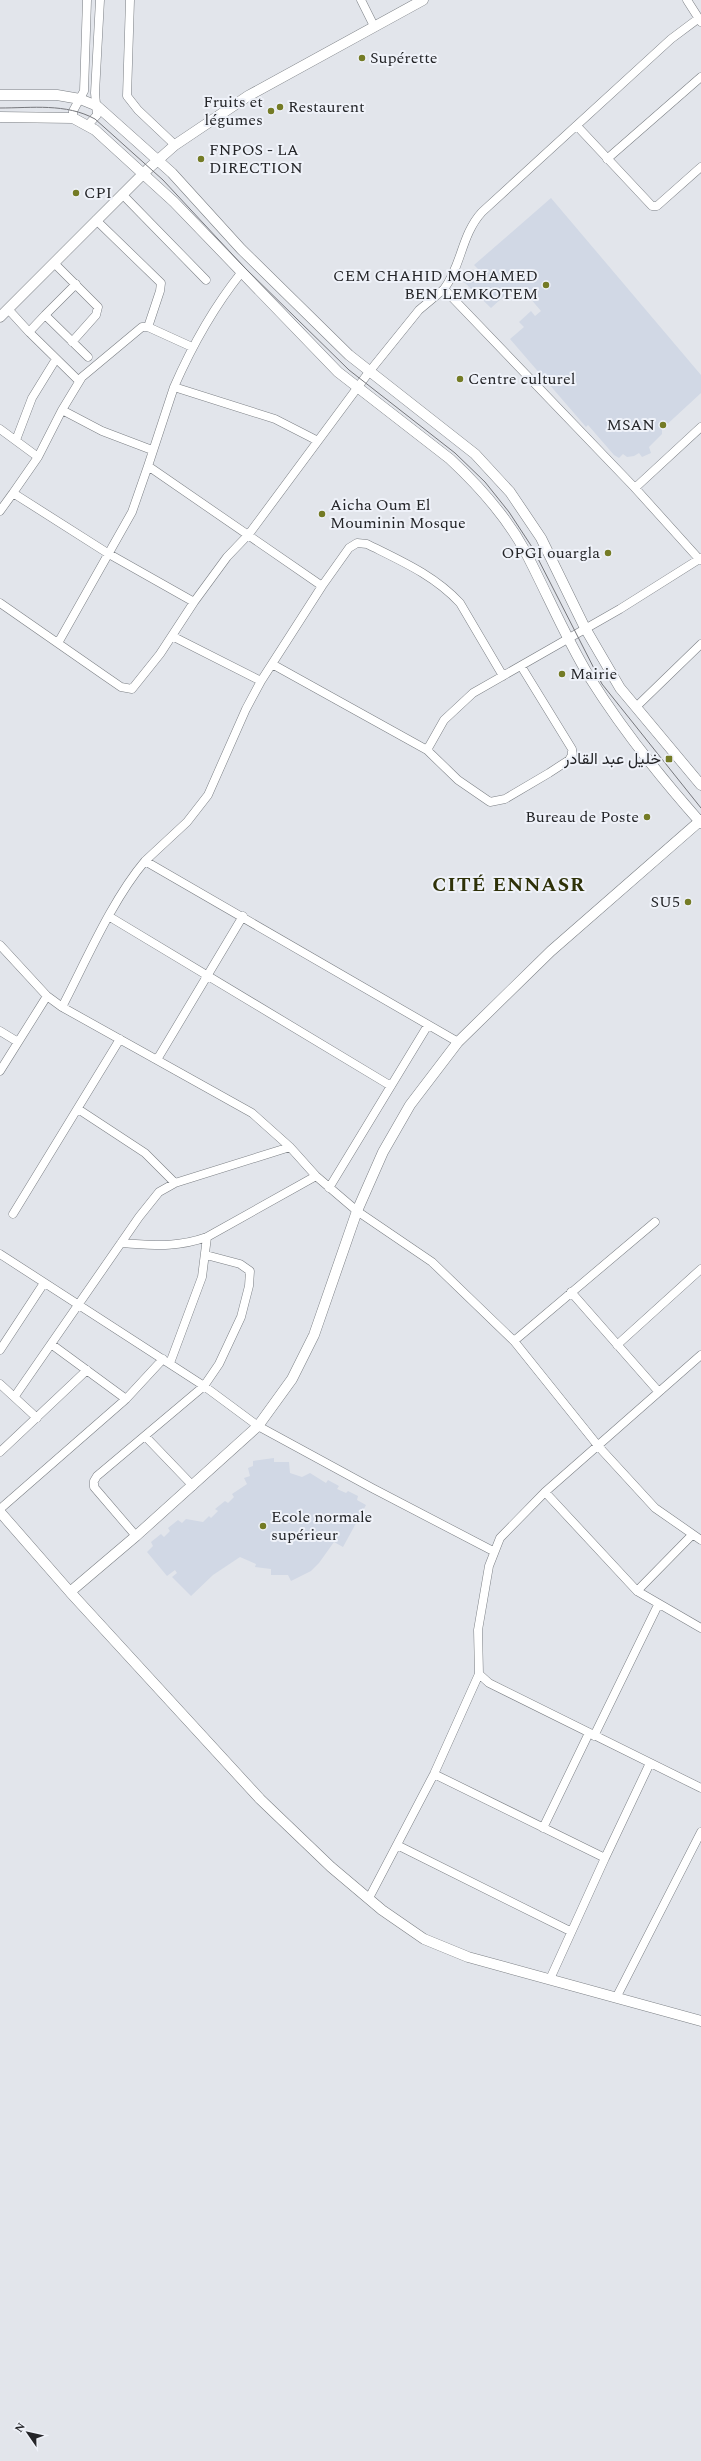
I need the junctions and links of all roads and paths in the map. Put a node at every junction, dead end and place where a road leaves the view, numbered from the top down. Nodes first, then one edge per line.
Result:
1 (87, 0) edge
2 (100, 0) edge
3 (130, 0) edge
4 (361, 0) edge
5 (423, 0) edge
6 (687, 0) edge
7 (700, 20) edge
8 (374, 26) junction
9 (701, 77) edge
10 (0, 95) edge
11 (80, 99) junction
12 (96, 106) junction
13 (0, 117) edge
14 (73, 118) junction
15 (87, 126) junction
16 (577, 126) junction
17 (175, 145) junction
18 (607, 159) junction
19 (157, 160) junction
20 (701, 167) edge
21 (142, 175) junction
22 (122, 194) junction
23 (96, 220) junction
24 (54, 263) junction
25 (240, 273) junction
26 (206, 280) dead end
27 (76, 284) junction
28 (444, 289) junction
29 (8, 309) junction
30 (45, 315) junction
31 (0, 317) edge
32 (148, 328) junction
33 (29, 332) junction
34 (72, 342) junction
35 (192, 347) junction
36 (88, 357) dead end
37 (56, 359) junction
38 (369, 372) junction
39 (79, 381) junction
40 (174, 387) junction
41 (357, 388) junction
42 (62, 410) junction
43 (701, 427) edge
44 (0, 429) edge
45 (16, 440) junction
46 (318, 441) junction
47 (152, 450) junction
48 (38, 457) junction
49 (148, 466) junction
50 (635, 488) junction
51 (13, 493) junction
52 (0, 511) edge
53 (249, 534) junction
54 (109, 554) junction
55 (700, 559) edge
56 (322, 586) junction
57 (194, 602) junction
58 (0, 603) edge
59 (585, 628) junction
60 (172, 636) junction
61 (569, 639) junction
62 (58, 643) junction
63 (701, 644) edge
64 (272, 664) junction
65 (521, 666) junction
66 (503, 676) junction
67 (261, 682) junction
68 (636, 707) junction
69 (428, 750) junction
70 (701, 785) edge
71 (701, 821) edge
72 (145, 861) junction
73 (243, 916) junction
74 (110, 917) junction
75 (0, 945) edge
76 (207, 976) junction
77 (47, 996) junction
78 (62, 1007) junction
79 (428, 1025) junction
80 (0, 1031) edge
81 (120, 1039) junction
82 (18, 1042) junction
83 (458, 1042) junction
84 (158, 1058) junction
85 (0, 1071) edge
86 (391, 1086) junction
87 (78, 1109) junction
88 (290, 1147) junction
89 (316, 1176) junction
90 (175, 1183) junction
91 (330, 1188) junction
92 (357, 1211) junction
93 (13, 1214) dead end
94 (655, 1222) dead end
95 (207, 1237) junction
96 (121, 1243) junction
97 (0, 1254) edge
98 (206, 1254) junction
99 (701, 1269) edge
100 (44, 1283) junction
101 (572, 1292) junction
102 (78, 1304) junction
103 (514, 1341) junction
104 (51, 1344) junction
105 (618, 1345) junction
106 (0, 1350) edge
107 (701, 1355) edge
108 (167, 1361) junction
109 (87, 1370) junction
110 (0, 1384) edge
111 (204, 1386) junction
112 (658, 1391) junction
113 (15, 1396) junction
114 (126, 1399) junction
115 (37, 1418) junction
116 (258, 1426) junction
117 (145, 1436) junction
118 (599, 1447) junction
119 (0, 1452) edge
120 (193, 1486) junction
121 (545, 1492) junction
122 (0, 1510) edge
123 (692, 1535) junction
124 (136, 1536) junction
125 (701, 1540) edge
126 (493, 1550) junction
127 (637, 1591) junction
128 (70, 1592) junction
129 (658, 1605) junction
130 (701, 1628) edge
131 (479, 1674) junction
132 (592, 1735) junction
133 (650, 1763) junction
134 (434, 1774) junction
135 (701, 1788) edge
136 (543, 1828) junction
137 (701, 1832) edge
138 (396, 1845) junction
139 (605, 1858) junction
140 (369, 1898) junction
141 (570, 1931) junction
142 (550, 1980) junction
143 (616, 1998) junction
144 (700, 2018) edge

1 - 11 street
2 - 12 street
3 - 17 street
4 - 8 street
5 - 8 street
6 - 7 street
7 - 16 street
8 - 17 street
9 - 18 street
10 - 11 street
11 - 12 street
11 - 14 street
12 - 15 street
12 - 19 street
13 - 14 street
14 - 15 street
15 - 21 street
16 - 18 street
16 - 28 street
17 - 19 street
18 - 20 street
19 - 21 street
19 - 38 street
21 - 22 street
21 - 25 street
22 - 23 street
22 - 26 street
23 - 24 street
23 - 32 street
24 - 27 street
24 - 29 street
25 - 35 street
25 - 41 street
27 - 30 street
27 - 34 street
28 - 38 street
28 - 50 street
29 - 31 street
29 - 33 street
30 - 33 street
30 - 34 street
32 - 35 street
32 - 39 street
33 - 37 street
34 - 36 street
35 - 40 street
37 - 39 street
37 - 45 street
38 - 41 street
38 - 59 street
39 - 42 street
40 - 46 street
40 - 47 street
41 - 46 street
41 - 61 street
42 - 47 street
42 - 48 street
43 - 50 street
44 - 45 street
45 - 48 street
46 - 53 street
47 - 49 street
48 - 51 street
49 - 53 street
49 - 54 street
50 - 55 street
51 - 52 street
51 - 54 street
53 - 56 street
53 - 57 street
54 - 57 street
54 - 62 street
55 - 59 street
56 - 64 street
56 - 66 street
57 - 60 street
58 - 62 street
59 - 61 street
59 - 68 street
60 - 62 street
60 - 67 street
61 - 65 street
61 - 71 street
63 - 68 street
64 - 67 street
64 - 69 street
65 - 66 street
65 - 69 street
66 - 69 street
67 - 72 street
68 - 70 street
71 - 83 street
72 - 73 street
72 - 74 street
73 - 76 street
73 - 79 street
74 - 76 street
74 - 78 street
75 - 77 street
76 - 84 street
76 - 86 street
77 - 78 street
77 - 82 street
78 - 81 street
79 - 83 street
79 - 86 street
80 - 82 street
81 - 84 street
81 - 87 street
82 - 85 street
83 - 92 street
84 - 88 street
86 - 91 street
87 - 90 street
87 - 93 street
88 - 89 street
88 - 90 street
89 - 91 street
89 - 95 street
90 - 96 street
91 - 92 street
92 - 103 street
92 - 116 street
94 - 101 street
95 - 96 street
95 - 98 street
96 - 102 street
97 - 100 street
98 - 108 street
98 - 111 street
99 - 105 street
100 - 102 street
100 - 106 street
101 - 103 street
101 - 105 street
102 - 104 street
102 - 108 street
103 - 118 street
104 - 109 street
104 - 113 street
105 - 112 street
107 - 112 street
108 - 111 street
108 - 114 street
109 - 114 street
109 - 115 street
110 - 113 street
111 - 116 street
111 - 117 street
112 - 118 street
113 - 115 street
114 - 122 street
115 - 119 street
116 - 120 street
116 - 126 street
117 - 120 street
117 - 124 street
118 - 121 street
118 - 123 street
120 - 124 street
121 - 126 street
121 - 127 street
122 - 128 street
123 - 125 street
123 - 127 street
124 - 128 street
126 - 131 street
127 - 129 street
128 - 140 street
129 - 130 street
129 - 132 street
131 - 132 street
131 - 134 street
132 - 133 street
132 - 136 street
133 - 135 street
133 - 139 street
134 - 136 street
134 - 138 street
136 - 139 street
137 - 143 street
138 - 140 street
138 - 141 street
139 - 141 street
140 - 142 street
141 - 142 street
142 - 143 street
143 - 144 street

